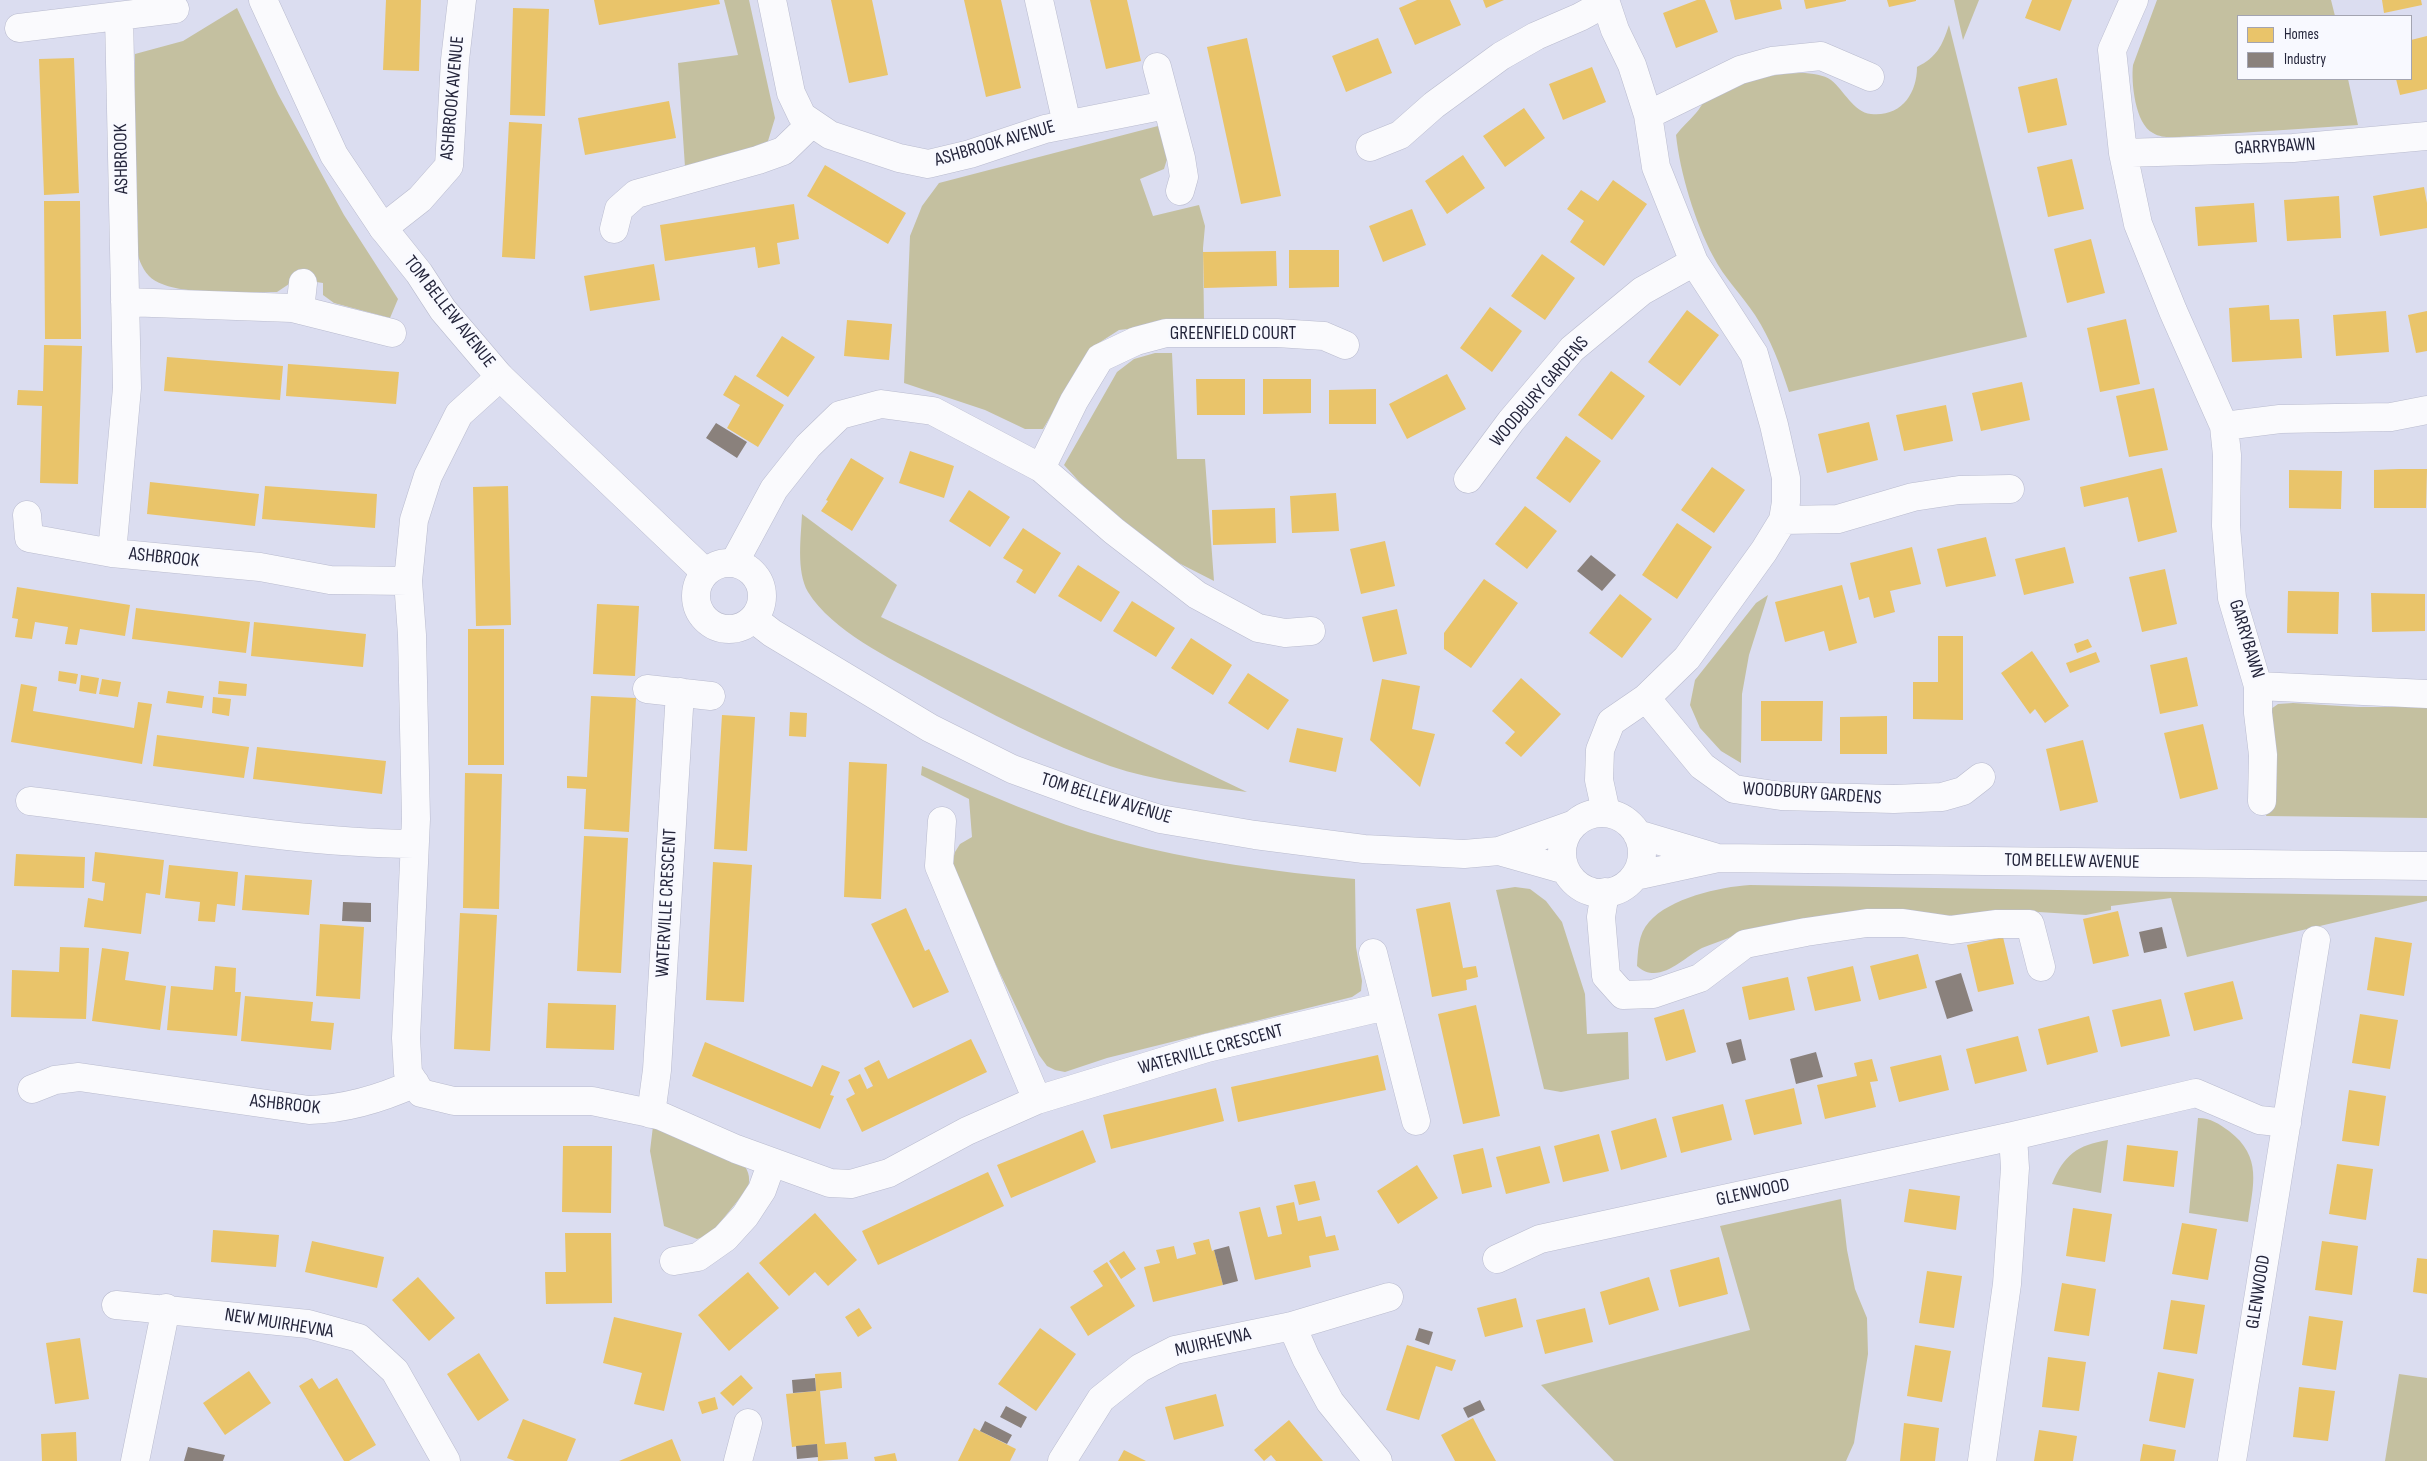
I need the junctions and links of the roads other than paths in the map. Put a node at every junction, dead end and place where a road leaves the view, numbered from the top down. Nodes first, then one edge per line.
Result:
1 (263, 0) edge
2 (462, 0) edge
3 (772, 0) edge
4 (1039, 0) edge
5 (2134, 0) edge
6 (1605, 1) edge
7 (175, 9) dead end
8 (119, 16) junction
9 (20, 28) dead end
10 (1157, 67) dead end
11 (1870, 77) dead end
12 (1166, 105) junction
13 (1648, 115) junction
14 (812, 123) junction
15 (1067, 124) junction
16 (2427, 136) edge
17 (1370, 147) dead end
18 (2123, 153) junction
19 (1180, 191) dead end
20 (382, 228) junction
21 (614, 229) dead end
22 (1694, 262) junction
23 (303, 283) dead end
24 (125, 302) junction
25 (300, 310) junction
26 (392, 333) dead end
27 (1345, 345) dead end
28 (500, 377) junction
29 (2427, 410) edge
30 (2224, 426) junction
31 (1041, 468) junction
32 (1468, 479) dead end
33 (2010, 489) dead end
34 (27, 515) dead end
35 (1783, 520) junction
36 (112, 553) junction
37 (734, 563) junction
38 (705, 572) junction
39 (408, 581) junction
40 (754, 619) junction
41 (1311, 631) dead end
42 (2258, 686) junction
43 (647, 689) dead end
44 (680, 692) junction
45 (2427, 694) edge
46 (711, 696) dead end
47 (1646, 698) junction
48 (1981, 777) dead end
49 (30, 801) dead end
50 (2262, 801) dead end
51 (1606, 812) junction
52 (942, 821) dead end
53 (1572, 825) junction
54 (1637, 834) junction
55 (414, 844) junction
56 (1499, 851) junction
57 (1718, 858) junction
58 (2427, 866) edge
59 (1566, 870) junction
60 (1635, 876) junction
61 (1605, 892) junction
62 (2316, 940) dead end
63 (1373, 953) dead end
64 (2041, 966) dead end
65 (1386, 1006) junction
66 (415, 1083) junction
67 (32, 1089) dead end
68 (1037, 1100) junction
69 (651, 1114) junction
70 (1416, 1121) dead end
71 (2287, 1123) junction
72 (2013, 1136) junction
73 (772, 1162) junction
74 (1497, 1259) dead end
75 (674, 1261) dead end
76 (1389, 1297) dead end
77 (116, 1305) dead end
78 (166, 1308) junction
79 (1292, 1326) junction
80 (748, 1423) dead end
81 (135, 1461) edge
82 (446, 1461) edge
83 (738, 1461) edge
84 (1062, 1461) edge
85 (1378, 1461) edge
86 (1982, 1461) edge
87 (2232, 1461) edge

1 - 20 street, TOM BELLEW AVENUE
2 - 20 street, ASHBROOK AVENUE
3 - 14 street, ASHBROOK AVENUE
4 - 15 street
5 - 18 street, GARRYBAWN
6 - 13 street
6 - 17 street
7 - 8 street
8 - 9 street
8 - 24 street, ASHBROOK
10 - 12 street
11 - 13 street
12 - 15 street, ASHBROOK AVENUE
12 - 19 street
13 - 22 street
14 - 15 street, ASHBROOK AVENUE
14 - 21 street
16 - 18 street, GARRYBAWN
18 - 30 street, GARRYBAWN
20 - 28 street, TOM BELLEW AVENUE
22 - 32 street, WOODBURY GARDENS
22 - 35 street
23 - 25 street
24 - 25 street
24 - 36 street, ASHBROOK
25 - 26 street
27 - 31 street, GREENFIELD COURT
28 - 38 street, TOM BELLEW AVENUE
28 - 39 street
29 - 30 street
30 - 42 street, GARRYBAWN
31 - 37 street
31 - 41 street
33 - 35 street
34 - 36 street
35 - 47 street
36 - 39 street, ASHBROOK
37 - 38 street
37 - 40 street
38 - 40 street
39 - 55 street
40 - 56 street, TOM BELLEW AVENUE
42 - 45 street, GARRYBAWN
42 - 50 street
43 - 44 street
44 - 46 street
44 - 69 street, WATERVILLE CRESCENT
47 - 48 street, WOODBURY GARDENS
47 - 51 street
49 - 55 street
51 - 53 street
51 - 54 street
52 - 68 street
53 - 56 street, TOM BELLEW AVENUE
53 - 59 street
54 - 57 street, TOM BELLEW AVENUE
54 - 60 street
55 - 66 street
56 - 59 street, TOM BELLEW AVENUE
57 - 58 street, TOM BELLEW AVENUE
57 - 60 street, TOM BELLEW AVENUE
59 - 61 street
60 - 61 street
61 - 64 street
62 - 71 street, GLENWOOD
63 - 65 street
65 - 68 street, WATERVILLE CRESCENT
65 - 70 street
66 - 67 street, ASHBROOK
66 - 69 street, WATERVILLE CRESCENT
68 - 73 street, WATERVILLE CRESCENT
69 - 73 street, WATERVILLE CRESCENT
71 - 72 street, GLENWOOD
71 - 87 street, GLENWOOD
72 - 74 street, GLENWOOD
72 - 86 street
73 - 75 street
76 - 79 street, MUIRHEVNA
77 - 78 street, NEW MUIRHEVNA
78 - 81 street
78 - 82 street, NEW MUIRHEVNA
79 - 84 street, MUIRHEVNA
79 - 85 street
80 - 83 street

